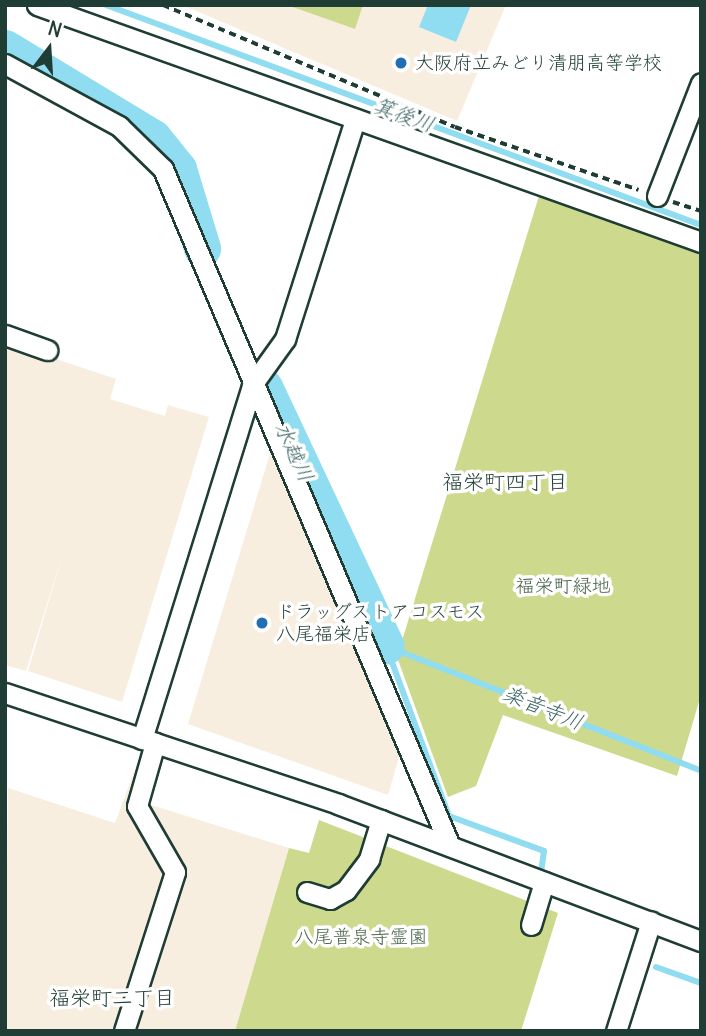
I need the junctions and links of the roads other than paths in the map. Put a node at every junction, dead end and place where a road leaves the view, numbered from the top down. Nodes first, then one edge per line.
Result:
1 (37, 5) edge
2 (5, 64) edge
3 (701, 83) edge
4 (355, 119) junction
5 (657, 196) road end
6 (701, 242) edge
7 (5, 335) edge
8 (47, 350) dead end
9 (254, 383) junction
10 (5, 693) edge
11 (149, 741) junction
12 (381, 820) junction
13 (450, 846) junction
14 (544, 882) junction
15 (307, 892) dead end
16 (651, 921) junction
17 (531, 925) dead end
18 (701, 941) edge
19 (124, 1031) edge
20 (616, 1031) edge

1 - 4 street
2 - 9 street
3 - 5 street
4 - 6 street
4 - 9 street
7 - 8 street
9 - 11 street
9 - 13 street
10 - 11 street
11 - 12 street
11 - 19 street
12 - 13 street
12 - 15 street
13 - 14 street
14 - 16 street
14 - 17 street
16 - 18 street
16 - 20 street

